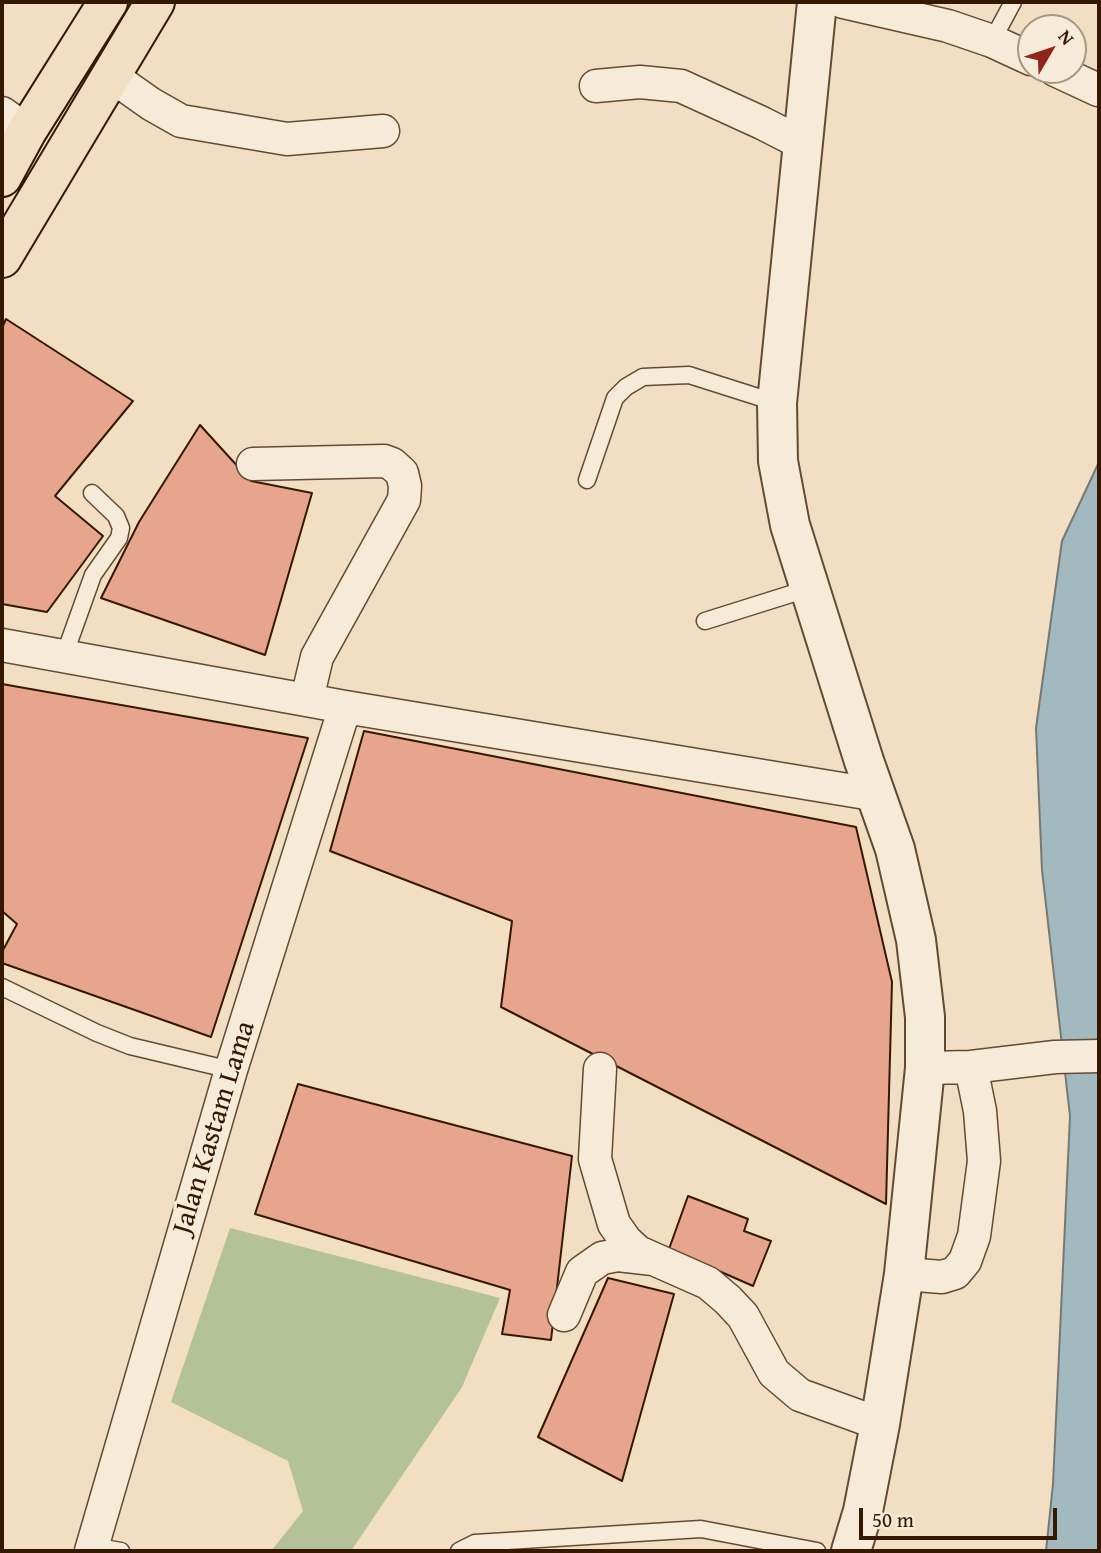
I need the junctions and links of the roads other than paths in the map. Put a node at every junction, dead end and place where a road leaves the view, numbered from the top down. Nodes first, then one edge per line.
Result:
1 (108, 2) edge
2 (155, 2) edge
3 (817, 2) edge
4 (842, 2) edge
5 (1013, 2) edge
6 (992, 41) junction
7 (1017, 53) edge
8 (110, 75) junction
9 (596, 86) dead end
10 (15, 122) edge
11 (383, 131) dead end
12 (803, 145) junction
13 (2, 177) edge
14 (2, 258) edge
15 (777, 403) junction
16 (253, 464) dead end
17 (587, 480) dead end
18 (92, 493) dead end
19 (810, 588) junction
20 (705, 621) dead end
21 (2, 645) edge
22 (64, 656) junction
23 (307, 699) junction
24 (345, 707) junction
25 (878, 795) junction
26 (2, 987) edge
27 (1099, 1056) edge
28 (971, 1067) junction
29 (925, 1068) junction
30 (600, 1069) dead end
31 (231, 1070) junction
32 (654, 1259) junction
33 (904, 1274) junction
34 (564, 1315) dead end
35 (880, 1424) junction
36 (577, 1544) edge
37 (101, 1549) edge
38 (459, 1551) edge
39 (817, 1551) edge
40 (851, 1551) edge

1 - 10 highway
2 - 8 highway
3 - 12 street
4 - 6 street
5 - 6 lane
6 - 7 street
8 - 11 street
8 - 14 highway
9 - 12 street
10 - 13 highway
12 - 15 street
15 - 17 lane
15 - 19 street
16 - 23 street
18 - 22 lane
19 - 20 lane
19 - 25 street
21 - 22 street
22 - 23 street
23 - 24 street
24 - 25 street
24 - 31 street, Jalan Kastam Lama
25 - 29 street
26 - 31 lane
27 - 28 street
28 - 29 street
28 - 33 street
29 - 33 street
30 - 32 street
31 - 37 street, Jalan Kastam Lama
32 - 34 street
32 - 35 street
33 - 35 street
35 - 40 street
36 - 38 lane
36 - 39 lane

